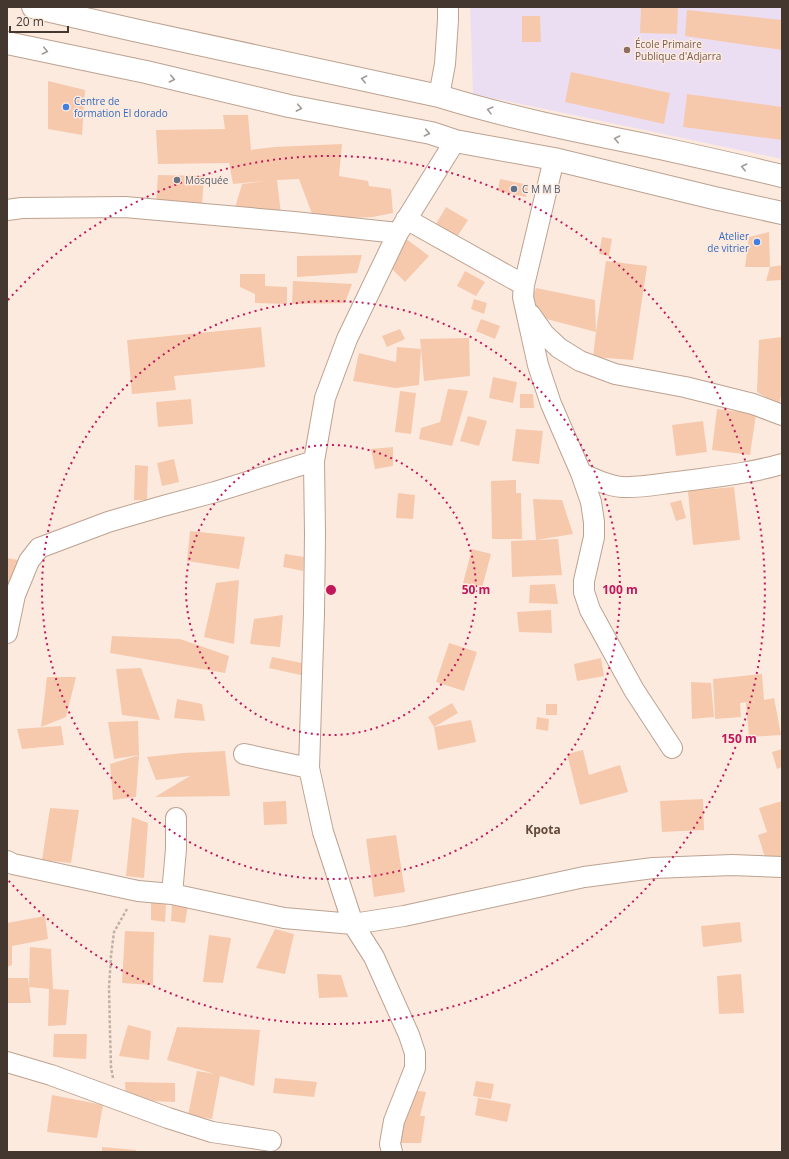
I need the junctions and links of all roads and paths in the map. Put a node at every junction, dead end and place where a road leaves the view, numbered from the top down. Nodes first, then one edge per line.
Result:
1 (33, 7) edge
2 (448, 7) edge
3 (7, 44) edge
4 (439, 96) junction
5 (455, 141) junction
6 (554, 158) junction
7 (782, 176) edge
8 (7, 210) edge
9 (782, 213) edge
10 (402, 226) junction
11 (524, 285) junction
12 (524, 306) junction
13 (782, 415) edge
14 (314, 461) junction
15 (782, 464) edge
16 (581, 473) junction
17 (7, 633) edge
18 (672, 748) dead end
19 (244, 754) dead end
20 (309, 768) junction
21 (176, 818) dead end
22 (7, 861) edge
23 (782, 867) edge
24 (138, 891) junction
25 (172, 894) junction
26 (353, 924) junction
27 (7, 1062) edge
28 (116, 1100) junction
29 (271, 1141) dead end
30 (392, 1152) edge

4 -> 1 main road
2 - 4 street
3 -> 5 main road
7 -> 4 main road
5 - 6 main road
5 - 10 street
6 - 9 main road
6 - 11 street
8 - 10 street
10 - 11 street
10 - 14 street
11 - 12 street
12 - 13 street
12 - 16 street
14 - 17 street
14 - 20 street
15 - 16 street
16 - 18 street
19 - 20 street
20 - 26 street
21 - 25 street
22 - 24 street
23 - 26 street
24 - 25 street
24 - 28 path
25 - 26 street
26 - 30 street
27 - 28 street
28 - 29 street

